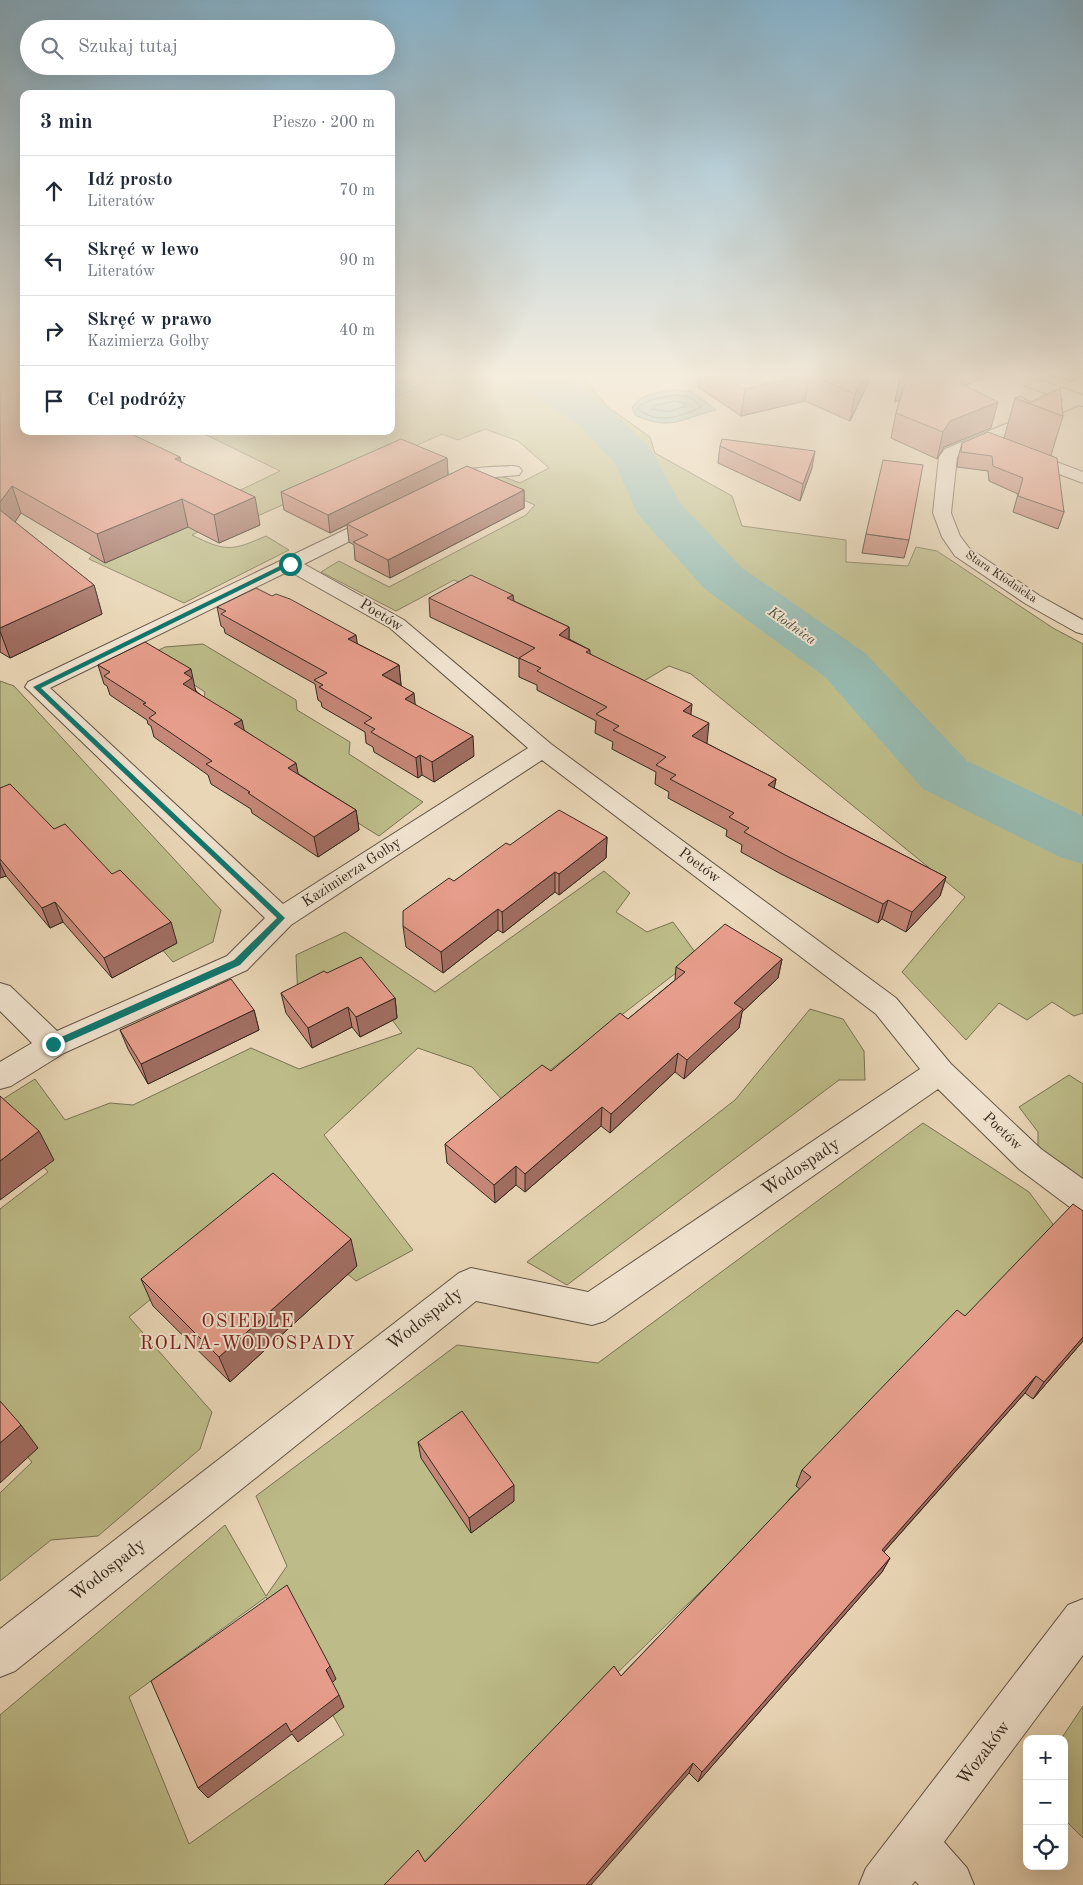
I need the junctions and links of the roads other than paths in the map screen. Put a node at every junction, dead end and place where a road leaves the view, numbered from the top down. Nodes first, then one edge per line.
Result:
1 (948, 461) edge
2 (1039, 461) edge
3 (513, 471) dead end
4 (1083, 478) edge
5 (427, 495) edge
6 (402, 508) edge
7 (290, 564) junction
8 (1083, 628) edge
9 (543, 749) junction
10 (281, 918) junction
11 (0, 994) edge
12 (53, 1044) junction
13 (940, 1072) junction
14 (0, 1077) edge
15 (1083, 1198) edge
16 (1083, 1620) edge
17 (0, 1656) edge
18 (915, 1845) junction
19 (884, 1885) edge
20 (950, 1885) edge

1 - 8 street, Stara Kłodnicka
2 - 4 street
3 - 5 street
6 - 7 street
7 - 9 street, Poetów
7 - 10 street
9 - 10 street, Kazimierza Gołby
9 - 13 street, Poetów
10 - 12 street, Kazimierza Gołby
11 - 12 street
12 - 14 street, Kazimierza Gołby
13 - 15 street, Poetów
13 - 17 street, Wodospady
16 - 18 street, Wozaków
18 - 19 street, Wozaków
18 - 20 street

